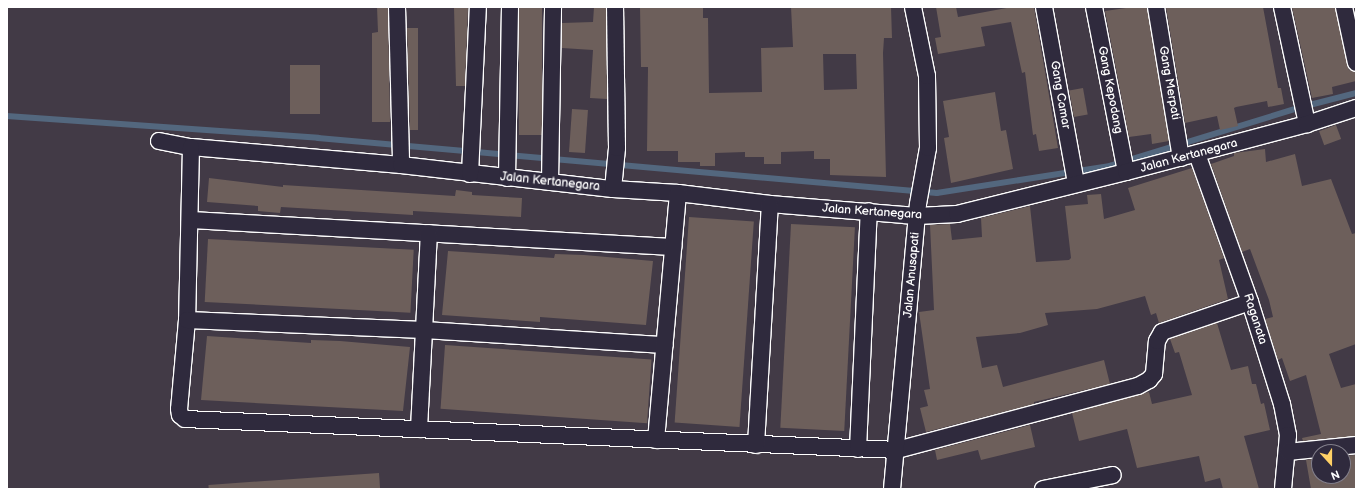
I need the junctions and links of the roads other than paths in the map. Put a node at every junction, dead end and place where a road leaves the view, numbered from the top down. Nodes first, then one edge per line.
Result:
1 (397, 7) edge
2 (478, 7) edge
3 (510, 7) edge
4 (552, 7) edge
5 (615, 7) edge
6 (913, 7) edge
7 (1044, 7) edge
8 (1094, 7) edge
9 (1156, 7) edge
10 (1282, 7) edge
11 (1344, 7) edge
12 (1356, 63) edge
13 (1356, 108) edge
14 (1306, 120) junction
15 (159, 141) dead end
16 (191, 147) junction
17 (1181, 154) junction
18 (1197, 154) junction
19 (400, 160) junction
20 (1125, 164) junction
21 (470, 169) junction
22 (550, 177) junction
23 (507, 178) junction
24 (1075, 178) junction
25 (613, 187) junction
26 (678, 193) junction
27 (770, 204) junction
28 (918, 210) junction
29 (870, 211) junction
30 (190, 220) junction
31 (429, 234) junction
32 (673, 247) junction
33 (1250, 302) junction
34 (187, 320) junction
35 (424, 330) junction
36 (665, 345) junction
37 (419, 429) junction
38 (656, 440) junction
39 (756, 445) junction
40 (1356, 445) edge
41 (858, 449) junction
42 (897, 450) junction
43 (1288, 452) junction
44 (1113, 475) dead end
45 (892, 489) edge
46 (1043, 489) edge
47 (1283, 489) edge

1 - 19 street
2 - 21 street
3 - 23 street
4 - 22 street
5 - 25 street
6 - 28 street, Jalan Anusapati
7 - 24 street, Gang Camar
8 - 20 street, Gang Kepodang
9 - 17 street, Gang Merpati
10 - 14 street
11 - 12 street
13 - 14 street, Jalan Kertanegara
14 - 18 street, Jalan Kertanegara
15 - 16 street, Jalan Kertanegara
16 - 19 street, Jalan Kertanegara
16 - 30 street
17 - 18 street, Jalan Kertanegara
17 - 20 street, Jalan Kertanegara
18 - 33 street, Raganata
19 - 21 street, Jalan Kertanegara
20 - 24 street, Jalan Kertanegara
21 - 23 street, Jalan Kertanegara
22 - 23 street, Jalan Kertanegara
22 - 25 street, Jalan Kertanegara
24 - 28 street, Jalan Kertanegara
25 - 26 street, Jalan Kertanegara
26 - 27 street, Jalan Kertanegara
26 - 32 street
27 - 29 street, Jalan Kertanegara
27 - 39 street
28 - 29 street, Jalan Kertanegara
28 - 42 street, Jalan Anusapati
29 - 41 street
30 - 31 street
30 - 34 street
31 - 32 street
31 - 35 street
32 - 36 street
33 - 42 street
33 - 43 street, Raganata
34 - 35 street
34 - 37 street
35 - 36 street
35 - 37 street
36 - 38 street
37 - 38 street
38 - 39 street
39 - 41 street
40 - 43 street
41 - 42 street
42 - 45 street, Jalan Anusapati
43 - 47 street, Raganata
44 - 46 street

